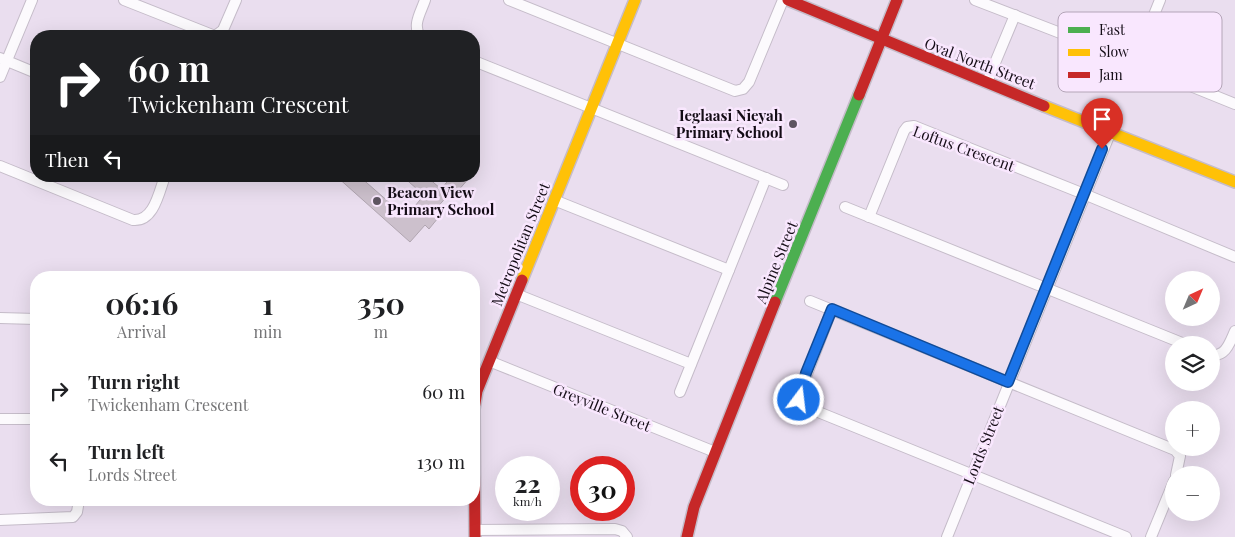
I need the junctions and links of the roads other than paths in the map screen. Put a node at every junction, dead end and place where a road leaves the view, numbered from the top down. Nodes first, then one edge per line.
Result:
1 (32, 0) edge
2 (124, 0) edge
3 (236, 0) edge
4 (425, 0) edge
5 (508, 0) edge
6 (635, 0) edge
7 (783, 0) edge
8 (788, 0) edge
9 (897, 0) edge
10 (975, 0) edge
11 (1160, 0) edge
12 (1155, 12) edge
13 (1015, 16) junction
14 (200, 30) edge
15 (223, 30) edge
16 (416, 30) edge
17 (1058, 32) edge
18 (881, 39) junction
19 (617, 44) junction
20 (3, 60) edge
21 (480, 63) edge
22 (30, 71) edge
23 (0, 77) edge
24 (987, 82) junction
25 (1205, 92) edge
26 (1235, 104) edge
27 (592, 107) junction
28 (1111, 131) junction
29 (0, 166) edge
30 (30, 178) edge
31 (766, 178) junction
32 (40, 182) edge
33 (163, 182) edge
34 (1235, 182) edge
35 (783, 185) dead end
36 (1084, 194) junction
37 (554, 200) junction
38 (845, 208) dead end
39 (869, 217) junction
40 (1235, 257) edge
41 (729, 270) junction
42 (1046, 288) junction
43 (516, 294) junction
44 (810, 301) dead end
45 (832, 309) junction
46 (0, 318) edge
47 (30, 319) edge
48 (1235, 331) edge
49 (1165, 336) edge
50 (1220, 354) edge
51 (489, 361) junction
52 (691, 364) junction
53 (1008, 382) junction
54 (480, 385) edge
55 (680, 392) dead end
56 (30, 418) edge
57 (0, 419) edge
58 (716, 452) junction
59 (1178, 466) edge
60 (971, 475) junction
61 (1165, 504) edge
62 (78, 506) edge
63 (475, 506) edge
64 (0, 520) edge
65 (475, 533) edge
66 (627, 537) edge
67 (687, 537) edge
68 (947, 537) edge
69 (1126, 537) edge
70 (1151, 537) edge

1 - 20 street
2 - 14 street
3 - 15 street
4 - 16 street
5 - 19 street
6 - 19 street, Metropolitan Street
7 - 19 street
8 - 18 street, Oval North Street
9 - 18 street, Alpine Street
10 - 13 street
11 - 12 street
13 - 17 street
13 - 24 street
18 - 24 street, Oval North Street
18 - 58 street, Alpine Street
19 - 27 street, Metropolitan Street
20 - 22 street
20 - 23 street
21 - 27 street
24 - 28 street, Oval North Street
25 - 26 street
27 - 31 street
27 - 37 street, Metropolitan Street
28 - 34 street, Oval North Street
28 - 36 street, Lords Street
29 - 30 street
31 - 35 street
31 - 41 street
32 - 33 street
36 - 39 street, Loftus Crescent
36 - 40 street
36 - 42 street, Lords Street
37 - 41 street
37 - 43 street, Metropolitan Street
38 - 39 street
39 - 42 street
41 - 52 street
42 - 49 street
42 - 53 street, Lords Street
43 - 51 street, Metropolitan Street
43 - 52 street
44 - 45 street
45 - 53 street
45 - 60 street
46 - 47 street
48 - 50 street
51 - 54 street, Metropolitan Street
51 - 58 street, Greyville Street
52 - 55 street
53 - 59 street
53 - 60 street, Lords Street
56 - 57 street
58 - 67 street, Alpine Street
60 - 68 street, Lords Street
60 - 69 street
61 - 70 street
62 - 64 street
63 - 65 street, Metropolitan Street
65 - 66 street

